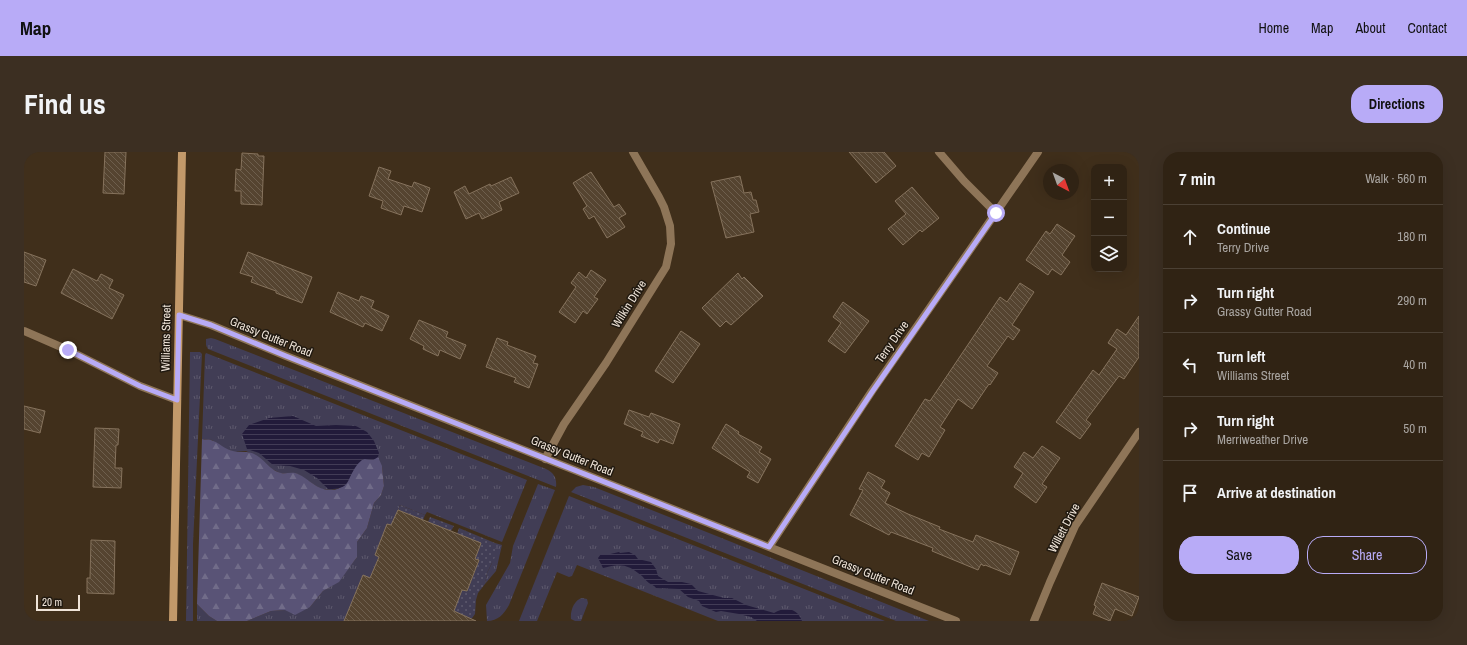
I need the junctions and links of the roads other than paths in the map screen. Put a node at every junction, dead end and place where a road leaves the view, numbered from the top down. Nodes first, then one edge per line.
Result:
1 (182, 152) edge
2 (633, 152) edge
3 (939, 152) edge
4 (1038, 152) edge
5 (996, 213) junction
6 (179, 315) junction
7 (24, 331) edge
8 (177, 400) junction
9 (1139, 432) edge
10 (545, 459) junction
11 (769, 547) junction
12 (173, 621) edge
13 (956, 621) edge
14 (1034, 621) edge

1 - 6 main road, Williams Street
2 - 10 street, Wilkin Drive
3 - 5 street
4 - 5 street, Terry Drive
5 - 11 street, Terry Drive
6 - 8 main road, Williams Street
6 - 10 street, Grassy Gutter Road
7 - 8 street
8 - 12 main road, Williams Street
9 - 14 street, Willett Drive
10 - 11 street, Grassy Gutter Road
11 - 13 street, Grassy Gutter Road

